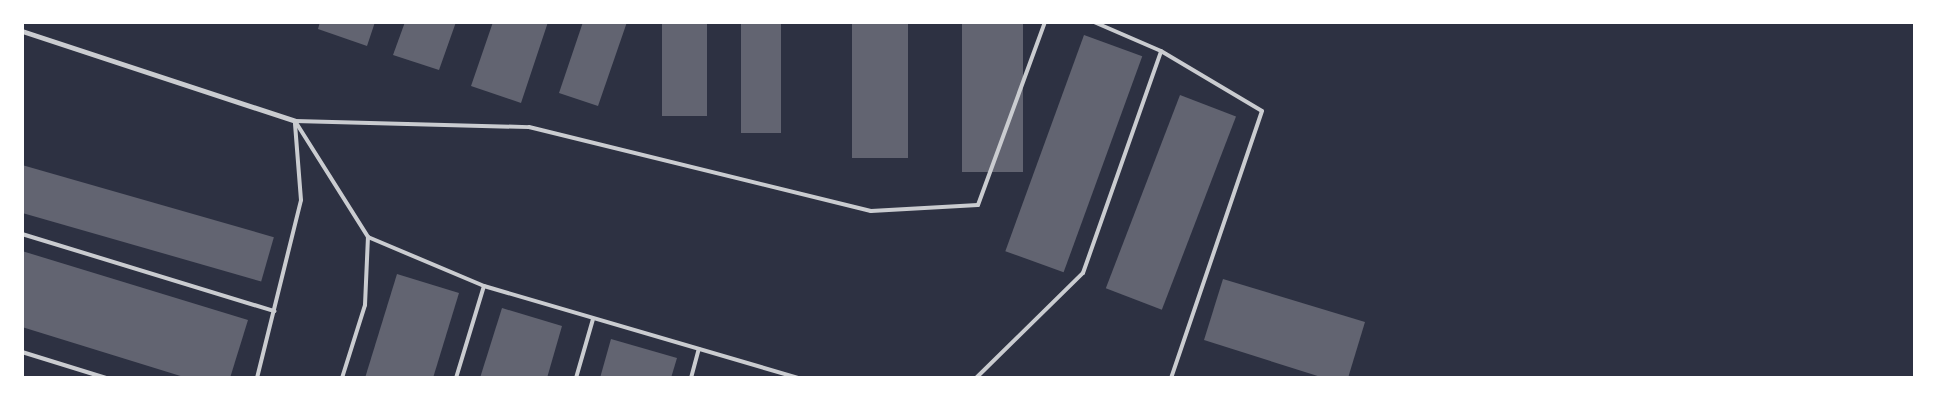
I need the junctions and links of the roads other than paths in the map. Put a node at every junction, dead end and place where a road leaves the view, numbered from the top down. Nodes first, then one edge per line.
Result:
1 (1045, 22) edge
2 (1094, 22) edge
3 (22, 31) edge
4 (1161, 51) junction
5 (294, 121) junction
6 (22, 234) edge
7 (368, 237) junction
8 (484, 286) junction
9 (274, 311) junction
10 (593, 319) junction
11 (699, 349) junction
12 (22, 352) edge
13 (106, 378) edge
14 (257, 378) edge
15 (342, 378) edge
16 (456, 378) edge
17 (576, 378) edge
18 (691, 378) edge
19 (799, 378) edge
20 (976, 378) edge
21 (1171, 378) edge

1 - 5 lane
2 - 4 lane
3 - 5 street
4 - 20 lane
4 - 21 lane
5 - 7 lane
5 - 9 lane
6 - 9 lane
7 - 8 lane
7 - 15 lane
8 - 10 lane
8 - 16 lane
9 - 14 lane
10 - 11 lane
10 - 17 lane
11 - 18 lane
11 - 19 lane
12 - 13 lane

